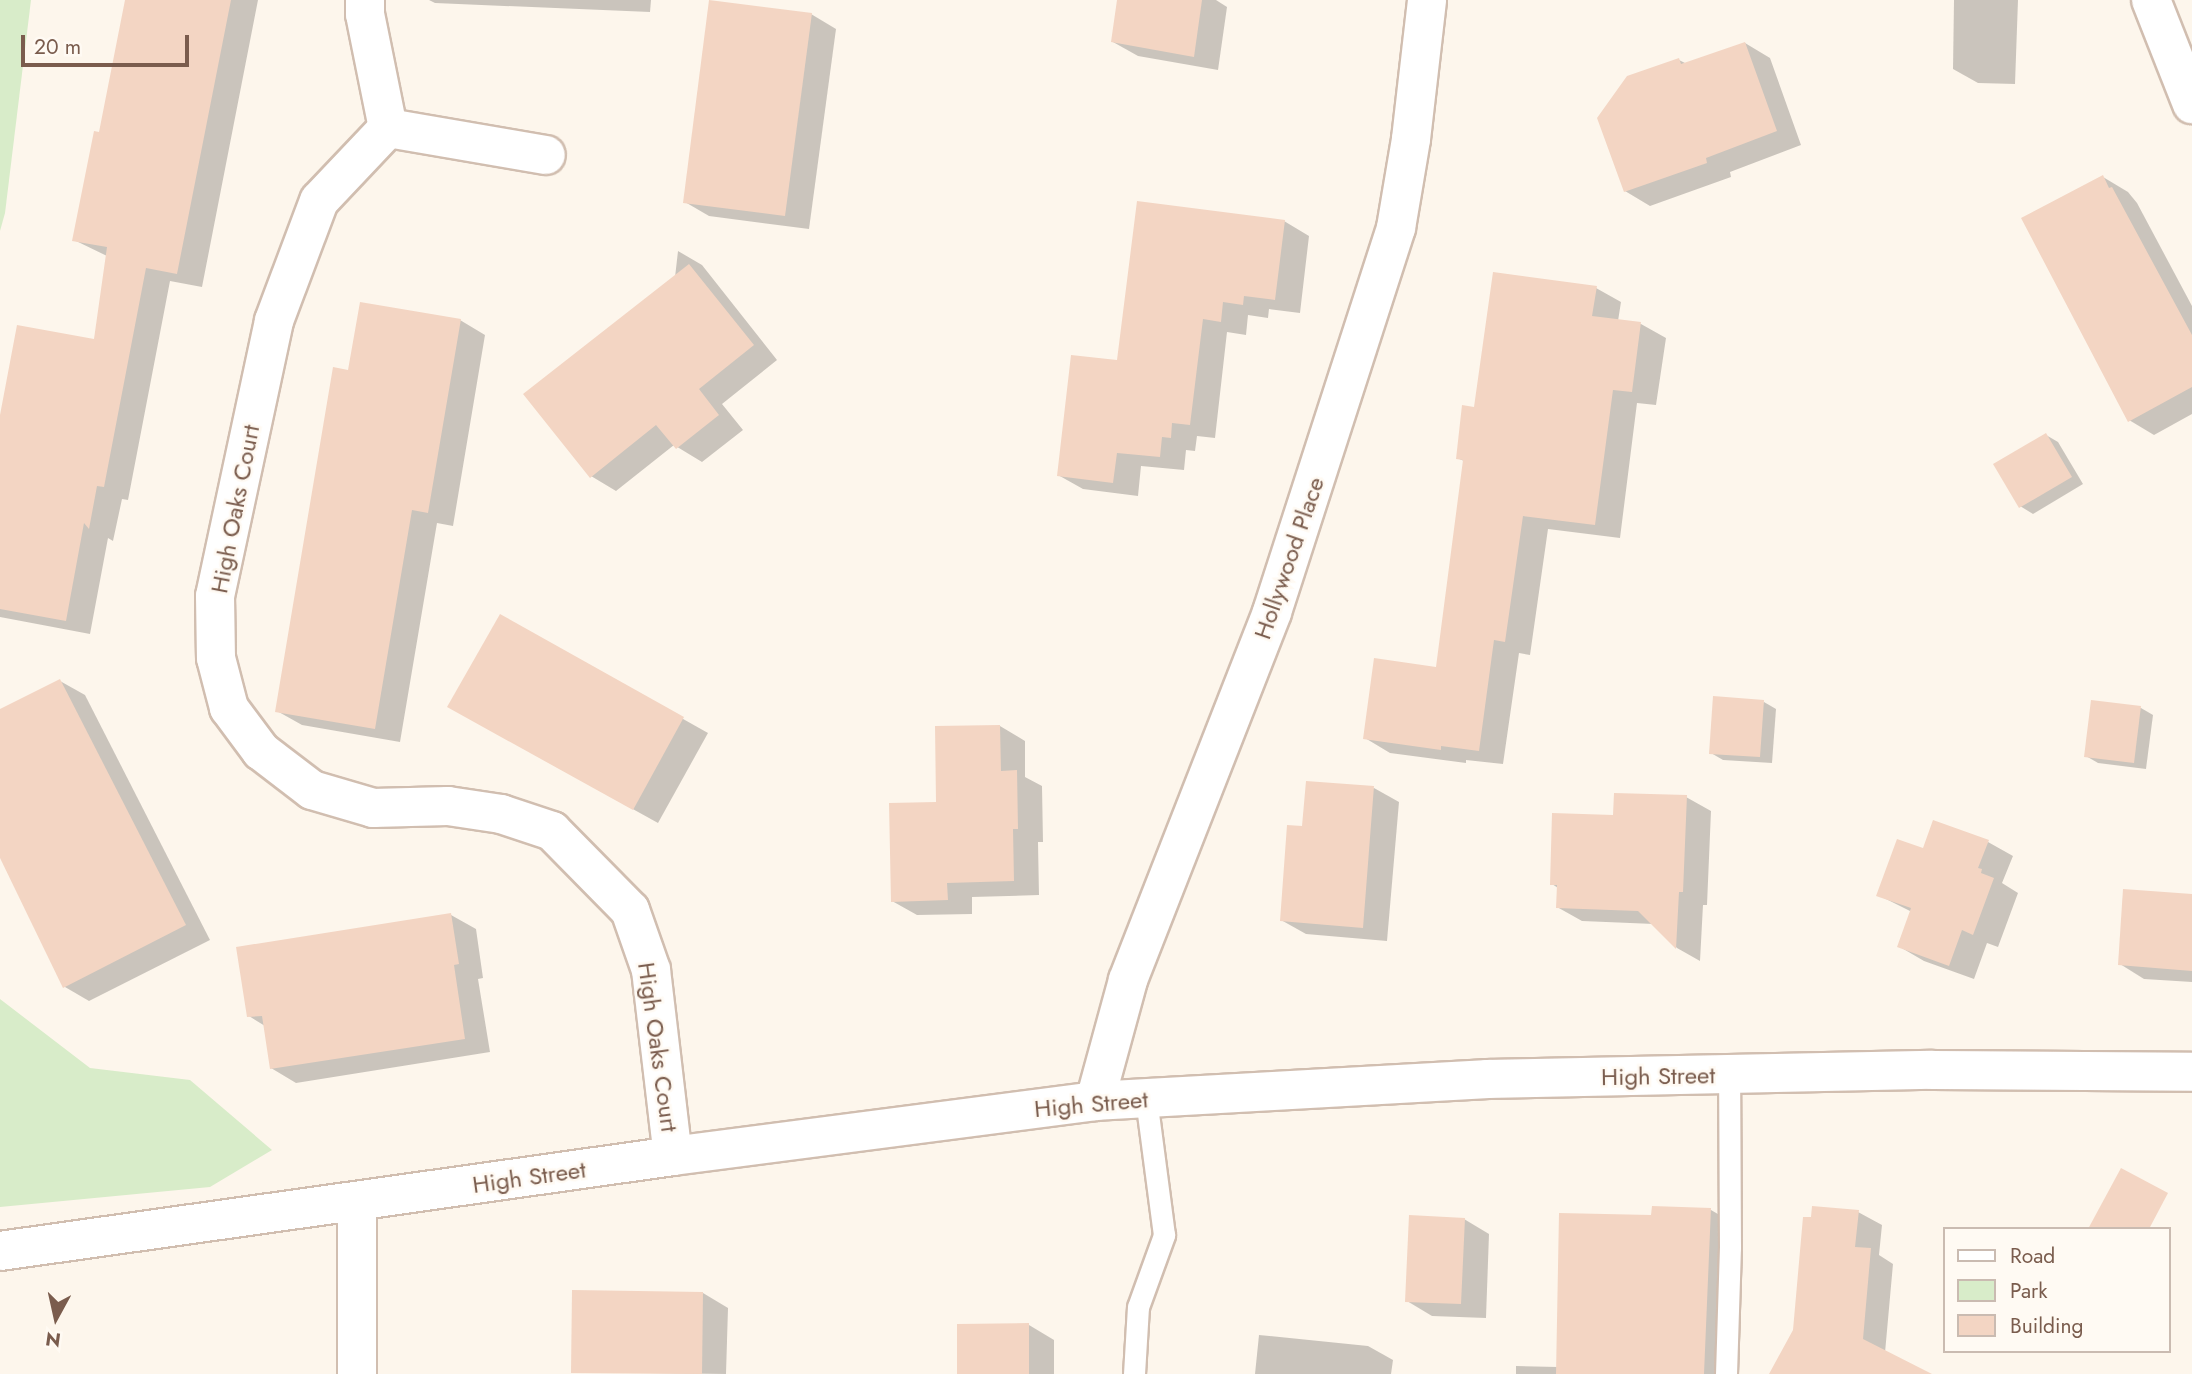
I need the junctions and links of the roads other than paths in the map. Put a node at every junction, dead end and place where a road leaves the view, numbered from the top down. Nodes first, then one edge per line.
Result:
1 (365, 0) edge
2 (1427, 0) edge
3 (2151, 0) edge
4 (2192, 104) edge
5 (388, 128) junction
6 (545, 155) dead end
7 (2192, 1072) edge
8 (1729, 1075) junction
9 (1146, 1098) junction
10 (1095, 1101) junction
11 (673, 1156) junction
12 (357, 1202) junction
13 (0, 1251) edge
14 (357, 1374) edge
15 (1134, 1374) edge
16 (1726, 1374) edge

1 - 5 street
2 - 10 street, Hollywood Place
3 - 4 street
5 - 6 street
5 - 11 street, High Oaks Court
7 - 8 street, High Street
8 - 9 street, High Street
8 - 16 lane
9 - 10 street, High Street
9 - 15 lane
10 - 11 street, High Street
11 - 12 street, High Street
12 - 13 street, High Street
12 - 14 street

